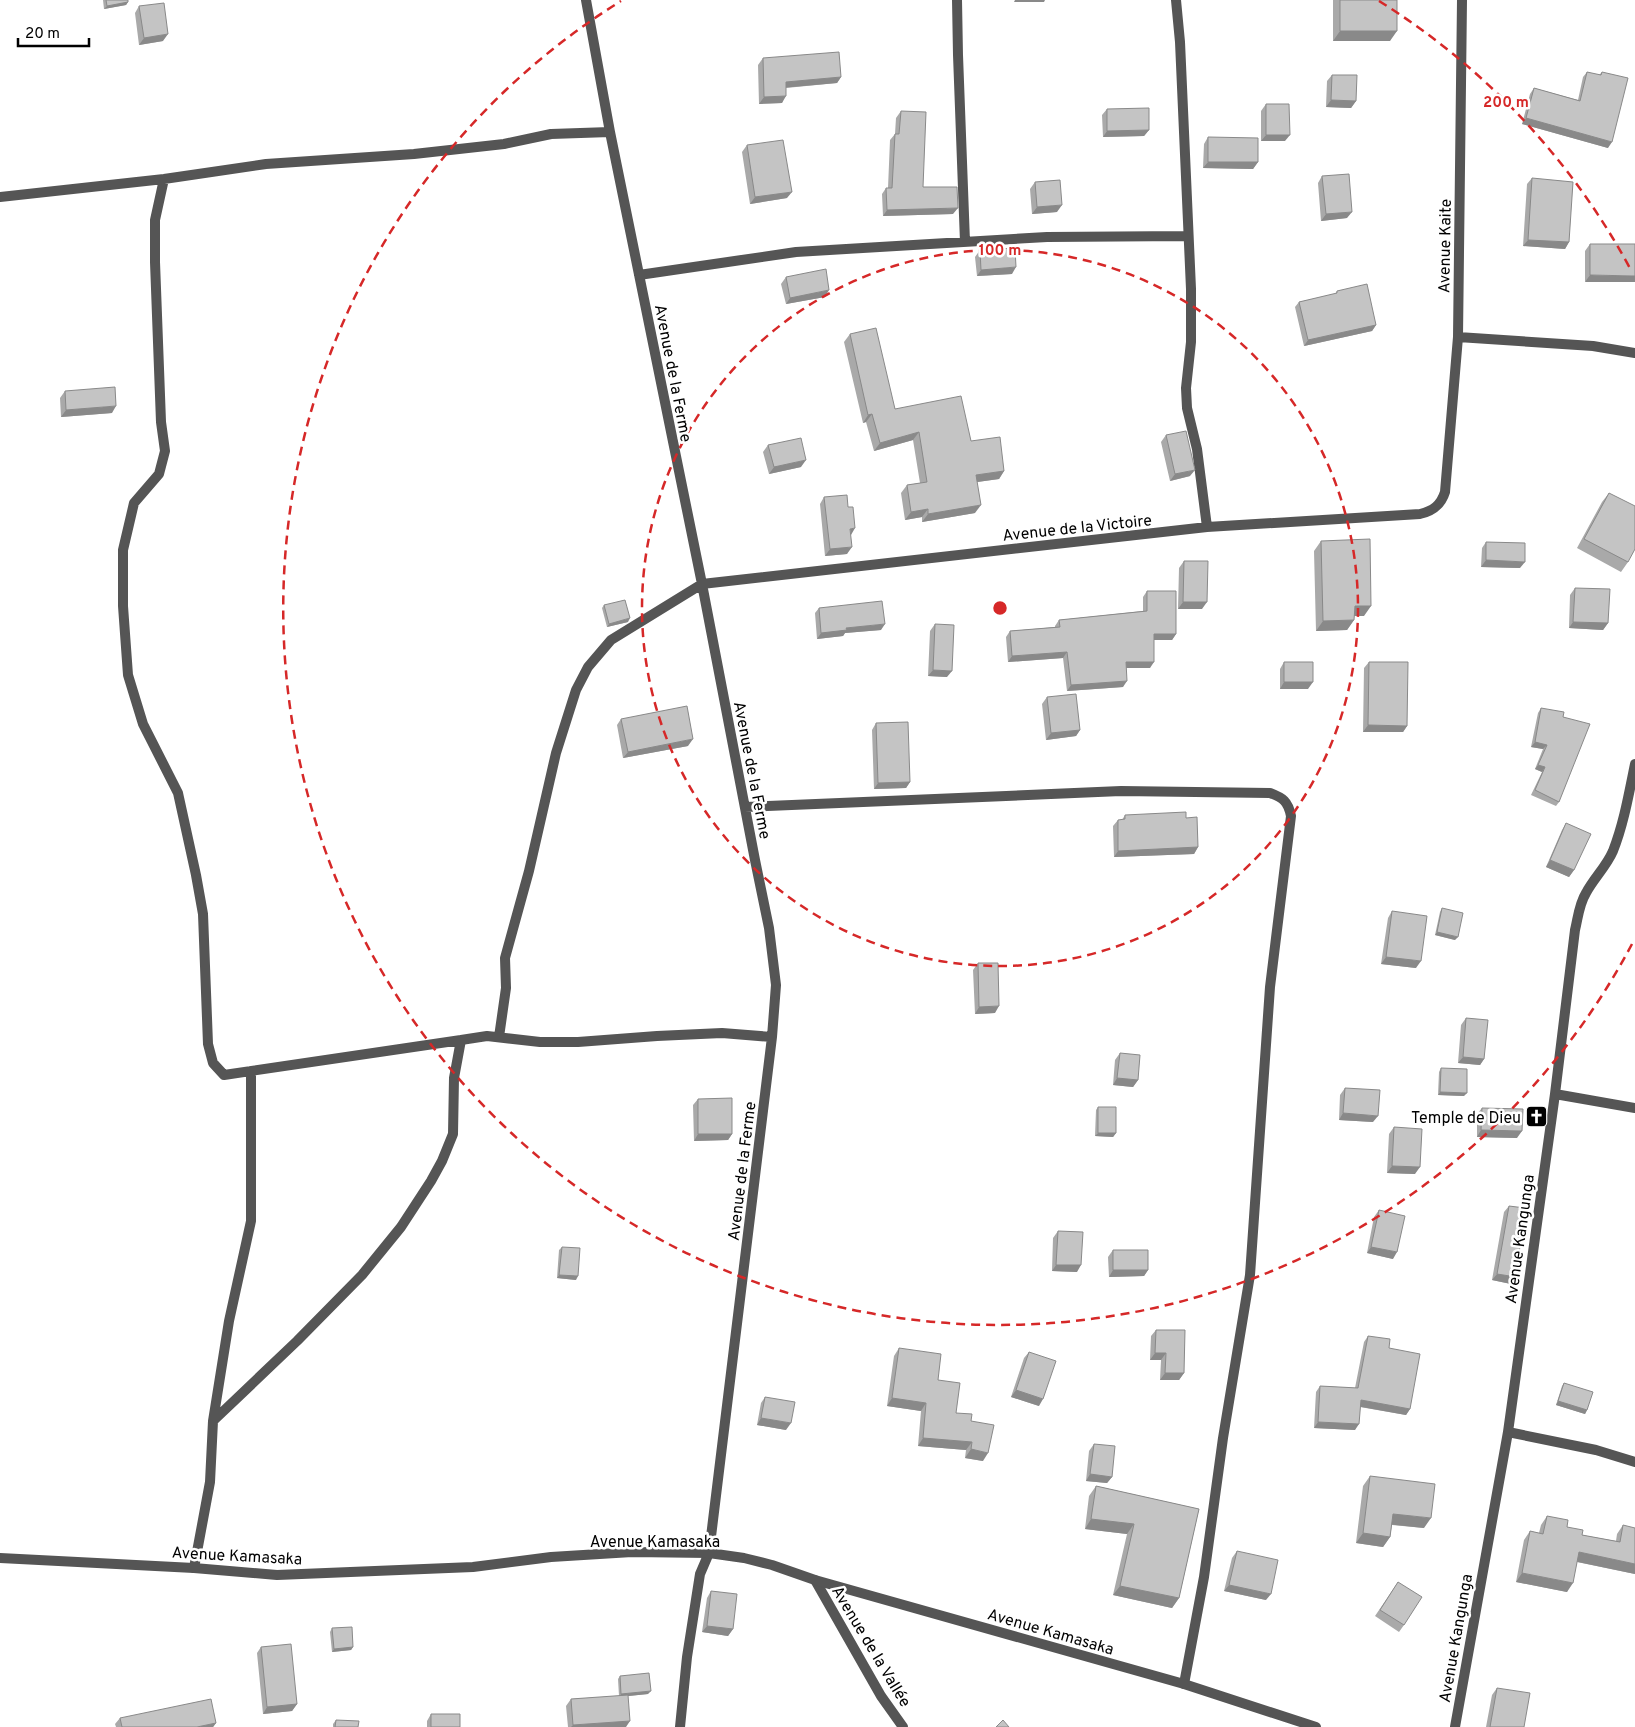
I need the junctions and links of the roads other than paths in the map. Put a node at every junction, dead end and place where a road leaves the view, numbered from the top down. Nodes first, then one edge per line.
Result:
1 (586, 0) edge
2 (957, 0) edge
3 (1176, 0) edge
4 (1462, 0) edge
5 (610, 132) junction
6 (164, 179) junction
7 (0, 197) edge
8 (1188, 236) junction
9 (965, 242) junction
10 (639, 275) junction
11 (1458, 337) junction
12 (1635, 353) edge
13 (1445, 492) joint
14 (1207, 528) junction
15 (702, 584) junction
16 (1635, 764) edge
17 (745, 807) junction
18 (499, 1037) junction
19 (772, 1037) junction
20 (461, 1040) junction
21 (251, 1071) junction
22 (1555, 1094) junction
23 (1635, 1108) edge
24 (213, 1421) junction
25 (1508, 1432) junction
26 (1635, 1462) edge
27 (709, 1553) junction
28 (0, 1558) edge
29 (194, 1568) junction
30 (816, 1580) junction
31 (1184, 1684) junction
32 (680, 1727) edge
33 (903, 1727) edge
34 (1316, 1727) edge
35 (1455, 1727) edge

1 - 5 street, Avenue de la Ferme
2 - 9 street
3 - 8 street
4 - 11 street, Avenue Kaite
5 - 6 street
5 - 10 street, Avenue de la Ferme
6 - 7 street
6 - 21 street
8 - 9 street
8 - 14 street
9 - 10 street
10 - 15 street, Avenue de la Ferme
11 - 12 street
11 - 13 street, Avenue Kaite
13 - 14 street, Avenue de la Victoire
14 - 15 street, Avenue de la Victoire
15 - 17 street, Avenue de la Ferme
15 - 18 street
16 - 22 street, Avenue Kangunga
17 - 19 street, Avenue de la Ferme
17 - 31 street
18 - 19 street
18 - 20 street
19 - 27 street, Avenue de la Ferme
20 - 21 street
20 - 24 street
21 - 24 street
22 - 23 street
22 - 25 street, Avenue Kangunga
24 - 29 street
25 - 26 street
25 - 35 street, Avenue Kangunga
27 - 29 street, Avenue Kamasaka
27 - 30 street, Avenue Kamasaka
27 - 32 street, Avenue de la Ferme
28 - 29 street, Avenue Kamasaka
30 - 31 street, Avenue Kamasaka
30 - 33 street, Avenue de la Vallée
31 - 34 street, Avenue Kamasaka

